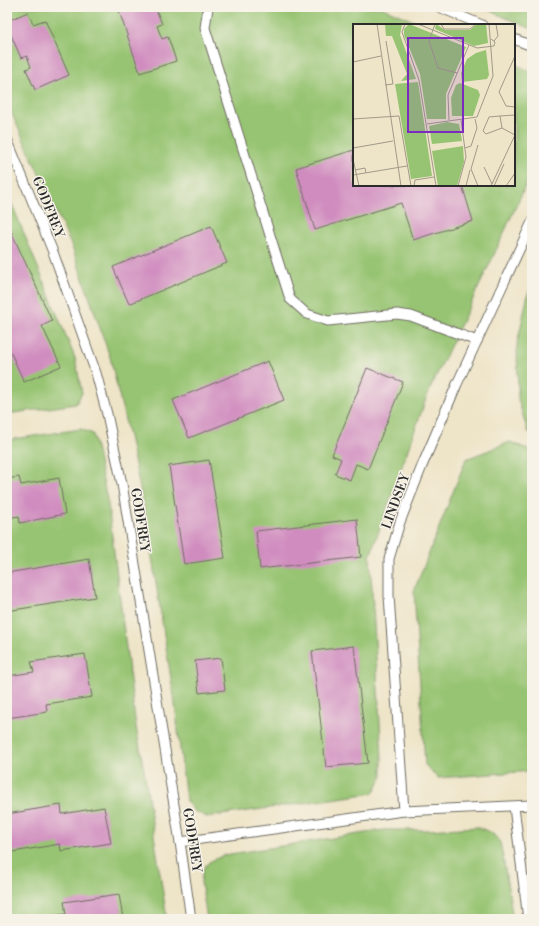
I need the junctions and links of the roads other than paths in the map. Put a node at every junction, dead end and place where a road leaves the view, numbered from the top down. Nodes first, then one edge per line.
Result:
1 (208, 7) edge
2 (439, 7) edge
3 (480, 24) edge
4 (515, 38) edge
5 (532, 46) edge
6 (7, 140) edge
7 (532, 222) edge
8 (476, 342) junction
9 (532, 805) edge
10 (514, 807) junction
11 (404, 811) junction
12 (180, 842) junction
13 (191, 919) edge
14 (528, 919) edge

1 - 8 lane
2 - 3 lane
4 - 5 lane
6 - 12 lane, GODFREY
7 - 8 lane, LINDSEY
8 - 11 lane, LINDSEY
9 - 10 lane
10 - 11 lane
10 - 14 lane
11 - 12 lane
12 - 13 lane, GODFREY

